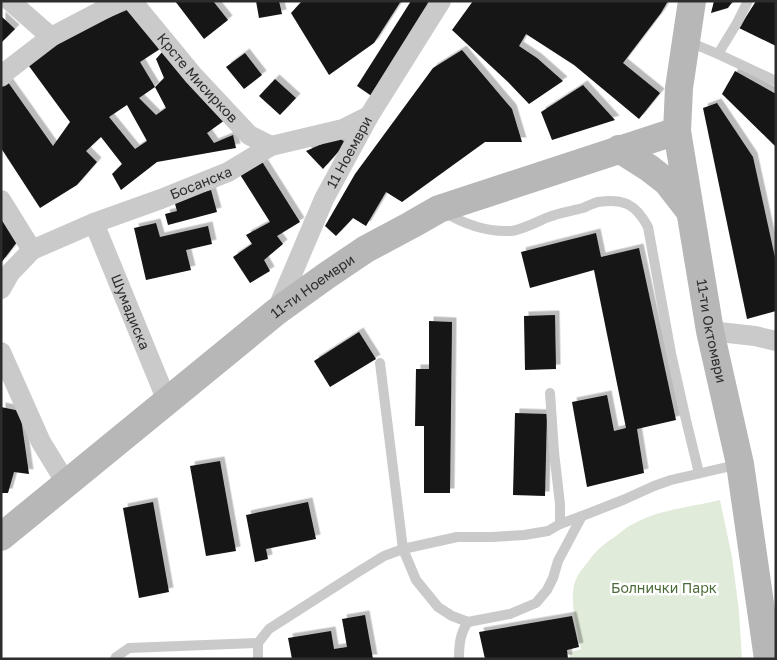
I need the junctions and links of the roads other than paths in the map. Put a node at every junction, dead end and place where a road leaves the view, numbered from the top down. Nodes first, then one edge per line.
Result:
1 (10, 1) edge
2 (120, 1) edge
3 (132, 1) edge
4 (441, 1) edge
5 (692, 1) edge
6 (748, 1) edge
7 (50, 37) junction
8 (686, 41) junction
9 (718, 54) junction
10 (1, 77) edge
11 (776, 81) edge
12 (679, 88) junction
13 (369, 116) junction
14 (677, 131) junction
15 (271, 146) junction
16 (624, 148) junction
17 (1, 200) edge
18 (439, 209) junction
19 (690, 212) junction
20 (94, 223) junction
21 (32, 250) junction
22 (1, 289) edge
23 (276, 312) junction
24 (710, 331) junction
25 (776, 341) edge
26 (1, 352) edge
27 (380, 363) dead end
28 (550, 393) dead end
29 (167, 401) junction
30 (740, 464) junction
31 (699, 473) junction
32 (66, 484) junction
33 (582, 516) junction
34 (560, 524) junction
35 (1, 537) edge
36 (403, 549) junction
37 (468, 622) junction
38 (258, 643) junction
39 (115, 659) edge
40 (258, 659) edge
41 (459, 659) edge
42 (768, 659) edge

1 - 7 street
2 - 7 street
3 - 15 street, Крсте Мисирков
4 - 13 street, 11 Ноември
5 - 8 main road, 11-ти Октомври
6 - 9 lane
7 - 10 street
8 - 9 lane
8 - 12 main road, 11-ти Октомври
9 - 11 lane
12 - 14 main road, 11-ти Октомври
12 - 16 main road
13 - 15 street, Босанска
13 - 23 street, 11 Ноември
14 - 16 main road, 11-ти Ноември
14 - 19 main road, 11-ти Октомври
15 - 20 street, Босанска
16 - 18 main road, 11-ти Ноември
16 - 19 main road
17 - 21 street
18 - 23 main road, 11-ти Ноември
18 - 31 lane
19 - 24 main road, 11-ти Октомври
20 - 21 street, Босанска
20 - 29 street, Шумадиска
21 - 22 street
23 - 29 main road, 11-ти Ноември
24 - 25 street
24 - 30 main road, 11-ти Октомври
26 - 32 street
27 - 36 lane
28 - 34 lane
29 - 32 main road, 11-ти Ноември
30 - 31 lane
30 - 42 main road, 11-ти Октомври
31 - 33 lane
32 - 35 main road, 11-ти Ноември
33 - 34 lane
33 - 37 lane
34 - 36 lane
36 - 37 lane
36 - 38 lane
37 - 41 lane
38 - 39 lane
38 - 40 lane

